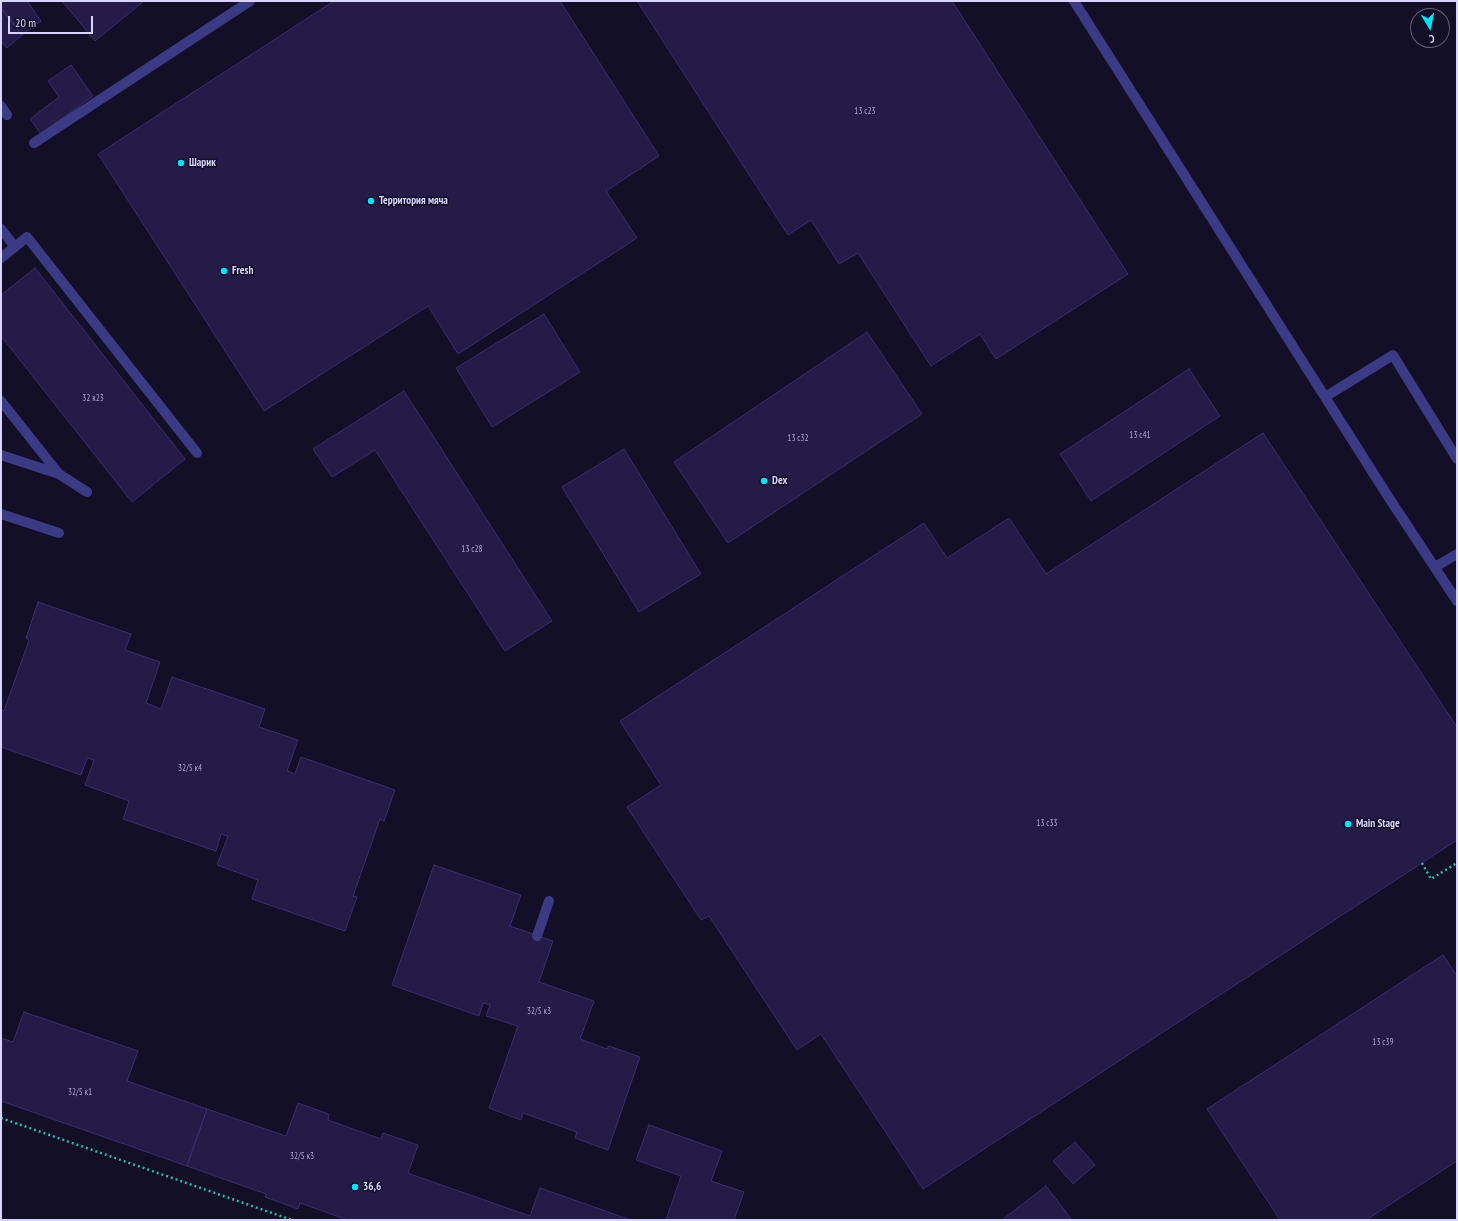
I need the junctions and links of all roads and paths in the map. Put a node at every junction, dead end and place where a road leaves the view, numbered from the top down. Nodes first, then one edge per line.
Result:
1 (250, 1) edge
2 (1074, 1) edge
3 (34, 143) dead end
4 (1, 229) edge
5 (15, 246) junction
6 (1, 258) edge
7 (1325, 397) junction
8 (1, 401) edge
9 (197, 453) dead end
10 (1, 455) edge
11 (1457, 459) edge
12 (59, 474) junction
13 (87, 492) dead end
14 (1, 514) edge
15 (59, 533) dead end
16 (1457, 554) edge
17 (1435, 567) junction
18 (1457, 602) edge
19 (1422, 863) dead end
20 (1457, 863) edge
21 (549, 901) dead end
22 (537, 936) dead end
23 (1, 1118) edge
24 (292, 1220) edge

1 - 3 lane
2 - 7 lane
4 - 5 lane
5 - 6 lane
5 - 9 lane
7 - 11 lane
7 - 17 lane
8 - 12 lane
10 - 12 lane
12 - 13 lane
14 - 15 lane
16 - 17 lane
17 - 18 lane
19 - 20 path
21 - 22 lane
23 - 24 path

